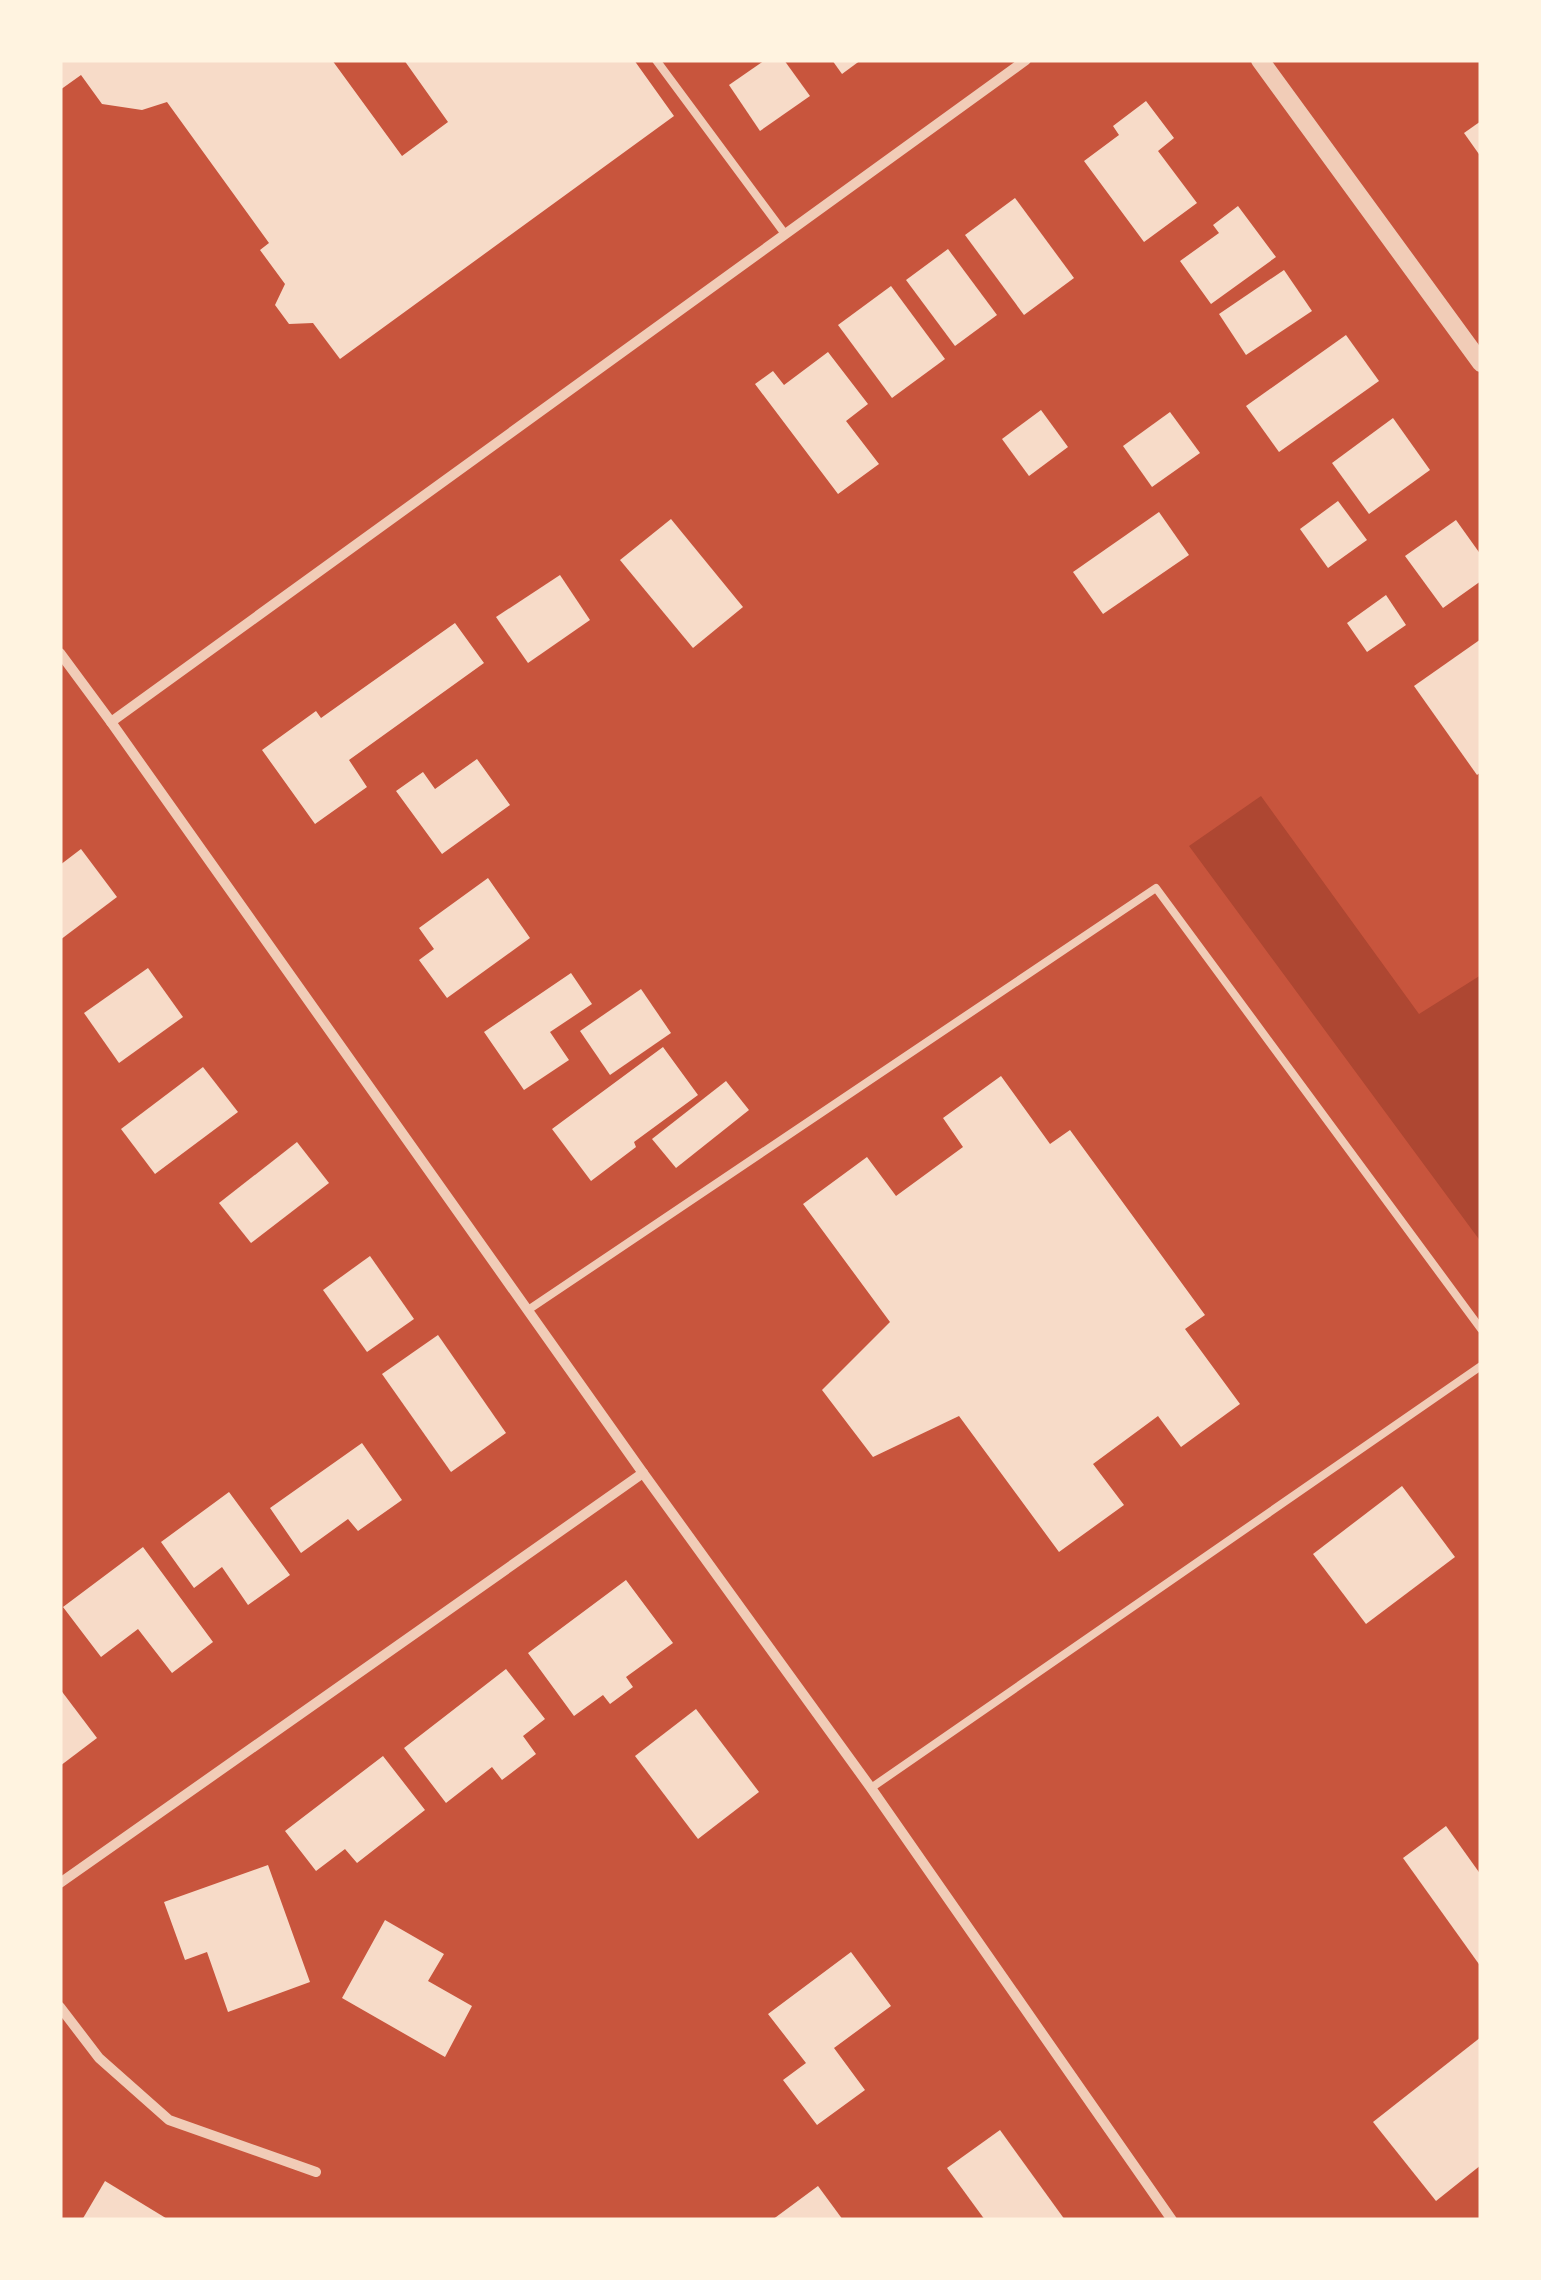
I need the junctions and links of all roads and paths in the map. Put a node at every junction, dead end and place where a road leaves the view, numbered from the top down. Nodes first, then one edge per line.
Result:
1 (656, 60) edge
2 (1026, 60) edge
3 (1260, 60) edge
4 (785, 234) junction
5 (1478, 354) edge
6 (60, 653) edge
7 (111, 722) junction
8 (528, 1310) junction
9 (1481, 1329) edge
10 (1481, 1366) edge
11 (643, 1473) junction
12 (871, 1788) junction
13 (60, 1883) edge
14 (60, 2007) edge
15 (316, 2172) dead end
16 (1172, 2220) edge

1 - 4 lane
2 - 4 street
3 - 5 street
4 - 7 street
6 - 7 street
7 - 8 street
8 - 9 lane
8 - 11 street
10 - 12 lane
11 - 12 street
11 - 13 street
12 - 16 street
14 - 15 street

